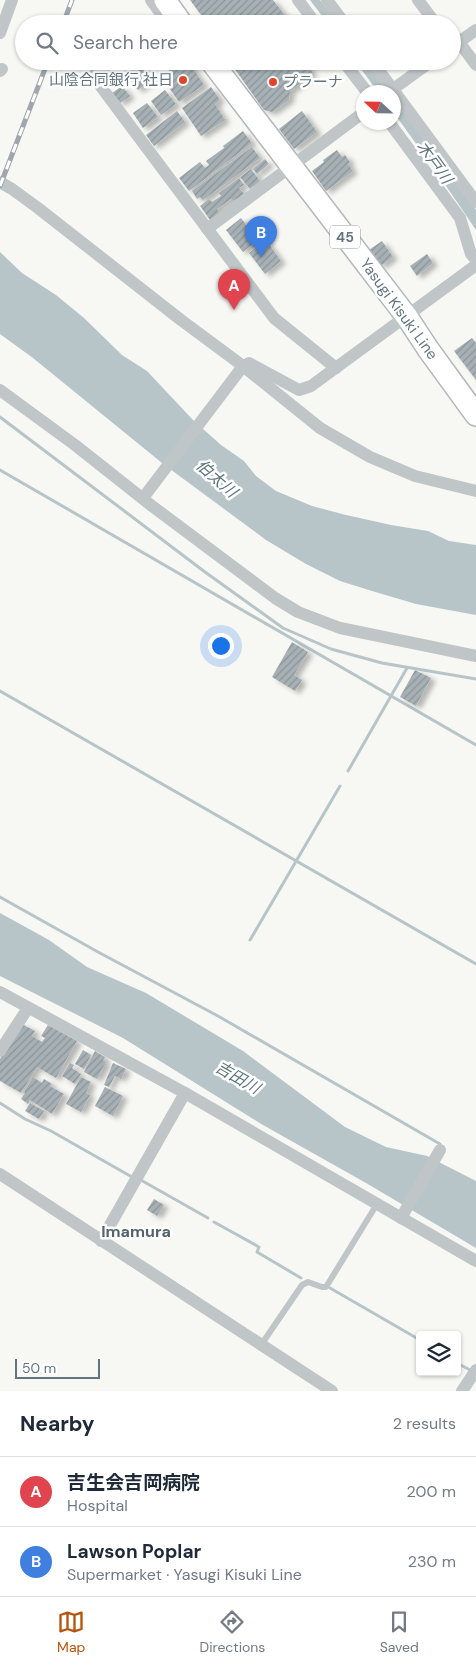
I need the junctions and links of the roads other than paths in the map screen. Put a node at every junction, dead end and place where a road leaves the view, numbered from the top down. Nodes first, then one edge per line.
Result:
1 (12, 0) edge
2 (151, 0) edge
3 (298, 0) edge
4 (327, 0) edge
5 (418, 0) edge
6 (173, 15) edge
7 (309, 15) edge
8 (338, 15) edge
9 (429, 15) edge
10 (476, 30) edge
11 (0, 32) edge
12 (461, 40) edge
13 (461, 51) edge
14 (476, 65) edge
15 (101, 70) edge
16 (218, 70) edge
17 (350, 70) edge
18 (378, 70) edge
19 (420, 70) edge
20 (361, 85) edge
21 (387, 85) edge
22 (399, 85) edge
23 (401, 104) edge
24 (356, 118) edge
25 (395, 130) edge
26 (290, 165) junction
27 (0, 182) edge
28 (476, 202) edge
29 (207, 229) junction
30 (476, 260) edge
31 (476, 265) edge
32 (407, 317) junction
33 (336, 368) junction
34 (241, 369) junction
35 (0, 390) edge
36 (476, 415) edge
37 (476, 492) edge
38 (146, 495) junction
39 (476, 656) edge
40 (0, 992) edge
41 (28, 1008) junction
42 (0, 1050) edge
43 (184, 1093) junction
44 (439, 1152) dead end
45 (0, 1174) edge
46 (376, 1204) junction
47 (402, 1217) junction
48 (101, 1241) junction
49 (476, 1261) edge
50 (261, 1346) junction
51 (476, 1370) edge
52 (332, 1391) edge
53 (462, 1391) edge

1 - 11 street
2 - 6 street
3 - 7 street
4 - 8 street
5 - 9 street
10 - 12 street
13 - 14 street
15 - 29 street
16 - 26 main road, Yasugi Kisuki Line / 45
17 - 20 street
18 - 21 street
19 - 22 street
23 - 28 street
24 - 26 street
25 - 30 street
26 - 29 street
26 - 32 main road, Yasugi Kisuki Line / 45
27 - 34 street
29 - 33 street
31 - 32 street
32 - 33 street
32 - 36 main road, Yasugi Kisuki Line / 45
33 - 34 street
34 - 37 street
34 - 38 street
35 - 38 street
38 - 39 street
40 - 41 street
41 - 42 street
41 - 43 street
43 - 46 street
43 - 48 street
44 - 47 street
45 - 48 street
46 - 47 street
46 - 50 lane
47 - 49 street
48 - 50 street
50 - 52 street
51 - 53 street

